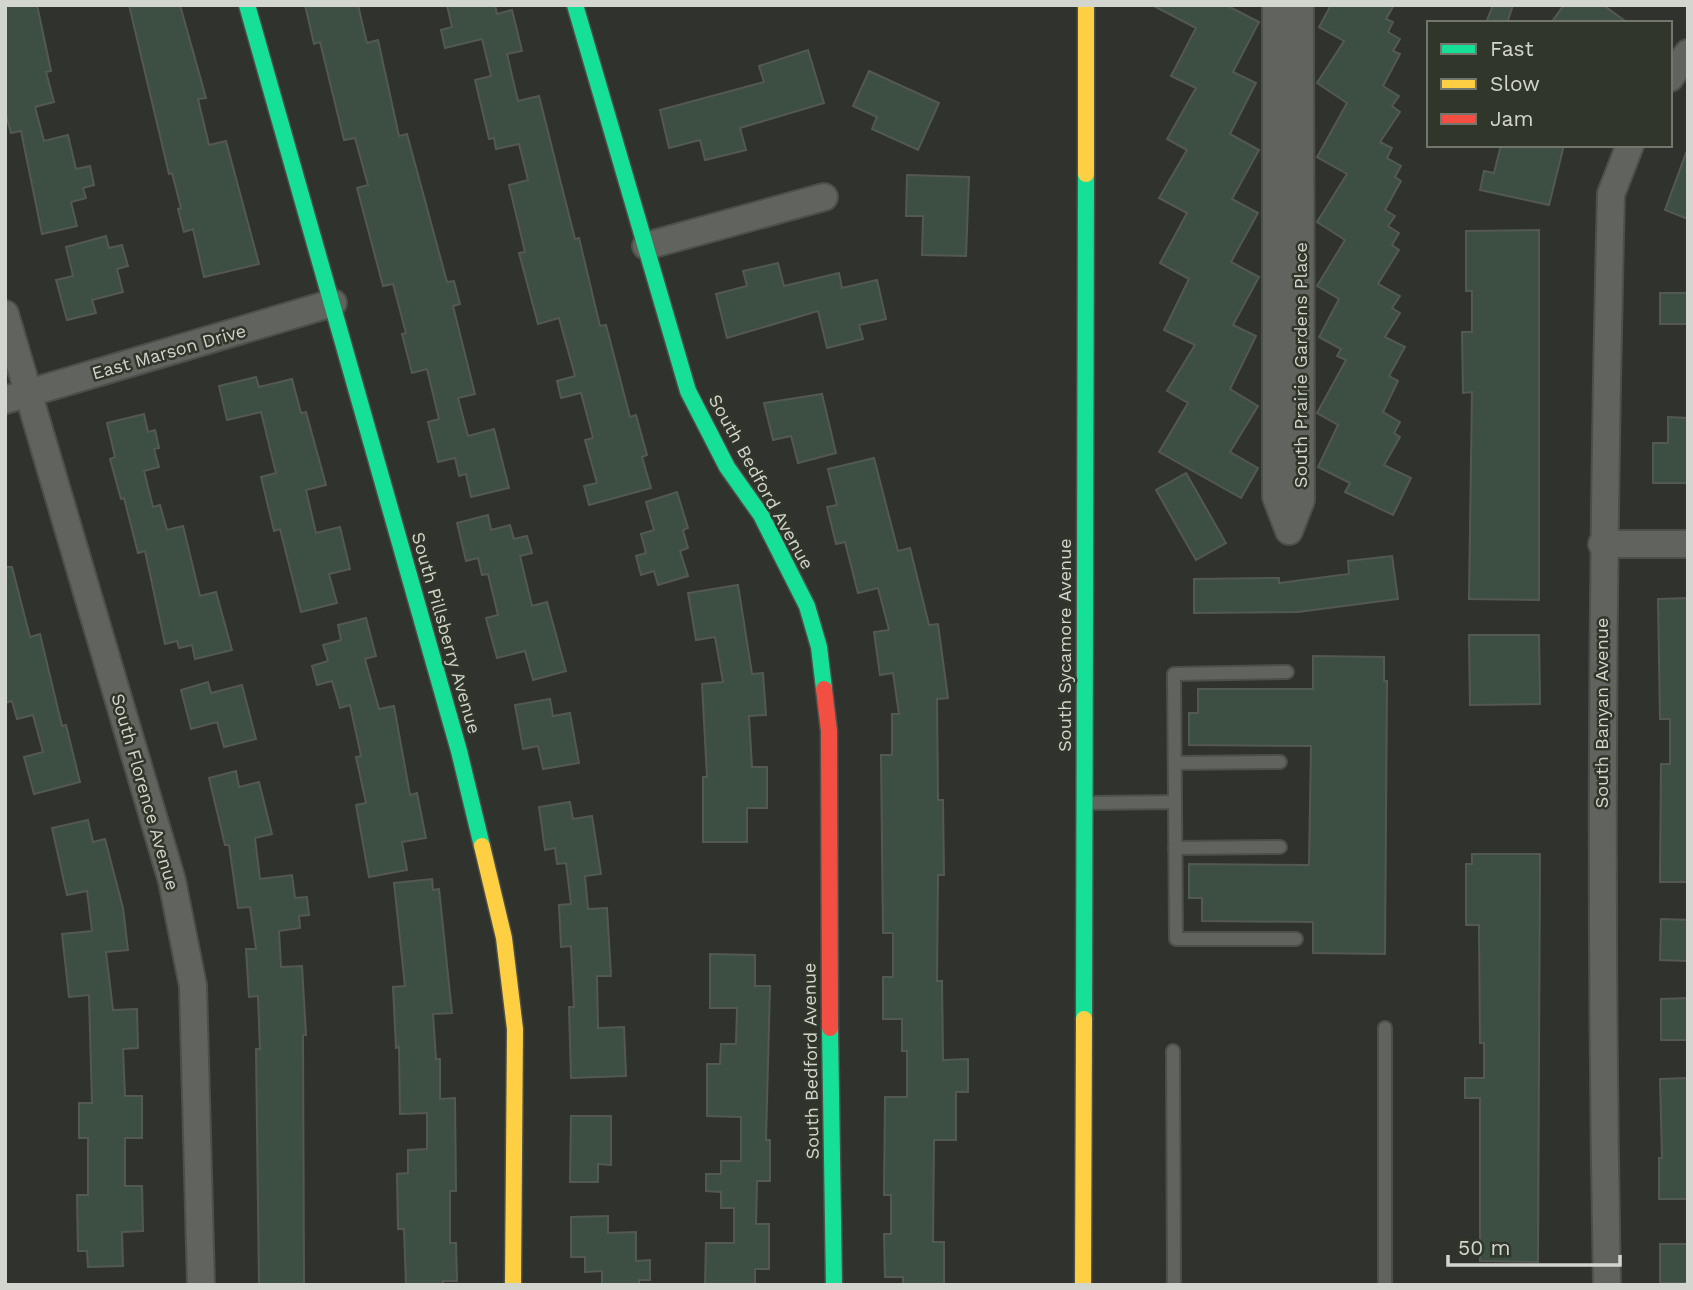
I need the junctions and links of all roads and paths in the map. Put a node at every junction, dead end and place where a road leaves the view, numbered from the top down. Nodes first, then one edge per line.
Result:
1 (247, 5) edge
2 (575, 5) edge
3 (1086, 5) edge
4 (1276, 5) edge
5 (1300, 5) edge
6 (1688, 53) edge
7 (1672, 75) edge
8 (1629, 147) edge
9 (824, 197) dead end
10 (646, 246) junction
11 (333, 303) junction
12 (5, 314) edge
13 (17, 396) edge
14 (1602, 544) junction
15 (1688, 544) edge
16 (1287, 673) dead end
17 (1280, 762) dead end
18 (1175, 763) junction
19 (1175, 802) junction
20 (1084, 803) junction
21 (1280, 847) dead end
22 (1175, 848) junction
23 (1296, 939) dead end
24 (1385, 1028) dead end
25 (1173, 1051) dead end
26 (201, 1285) edge
27 (513, 1285) edge
28 (834, 1285) edge
29 (1083, 1285) edge
30 (1174, 1285) edge
31 (1385, 1285) edge
32 (1607, 1285) edge

1 - 11 street, South Pillsberry Avenue
2 - 10 street, South Bedford Avenue
3 - 20 street, South Sycamore Avenue
4 - 5 street, South Prairie Gardens Place
6 - 7 street
8 - 14 street, South Banyan Avenue
9 - 10 street
10 - 28 street, South Bedford Avenue
11 - 13 street, East Marson Drive
11 - 27 street, South Pillsberry Avenue
12 - 13 street, South Florence Avenue
13 - 26 street, South Florence Avenue
14 - 15 street
14 - 32 street, South Banyan Avenue
16 - 18 lane
17 - 18 lane
18 - 19 lane
19 - 20 lane
19 - 22 lane
20 - 29 street, South Sycamore Avenue
21 - 22 lane
22 - 23 lane
24 - 31 lane
25 - 30 lane

